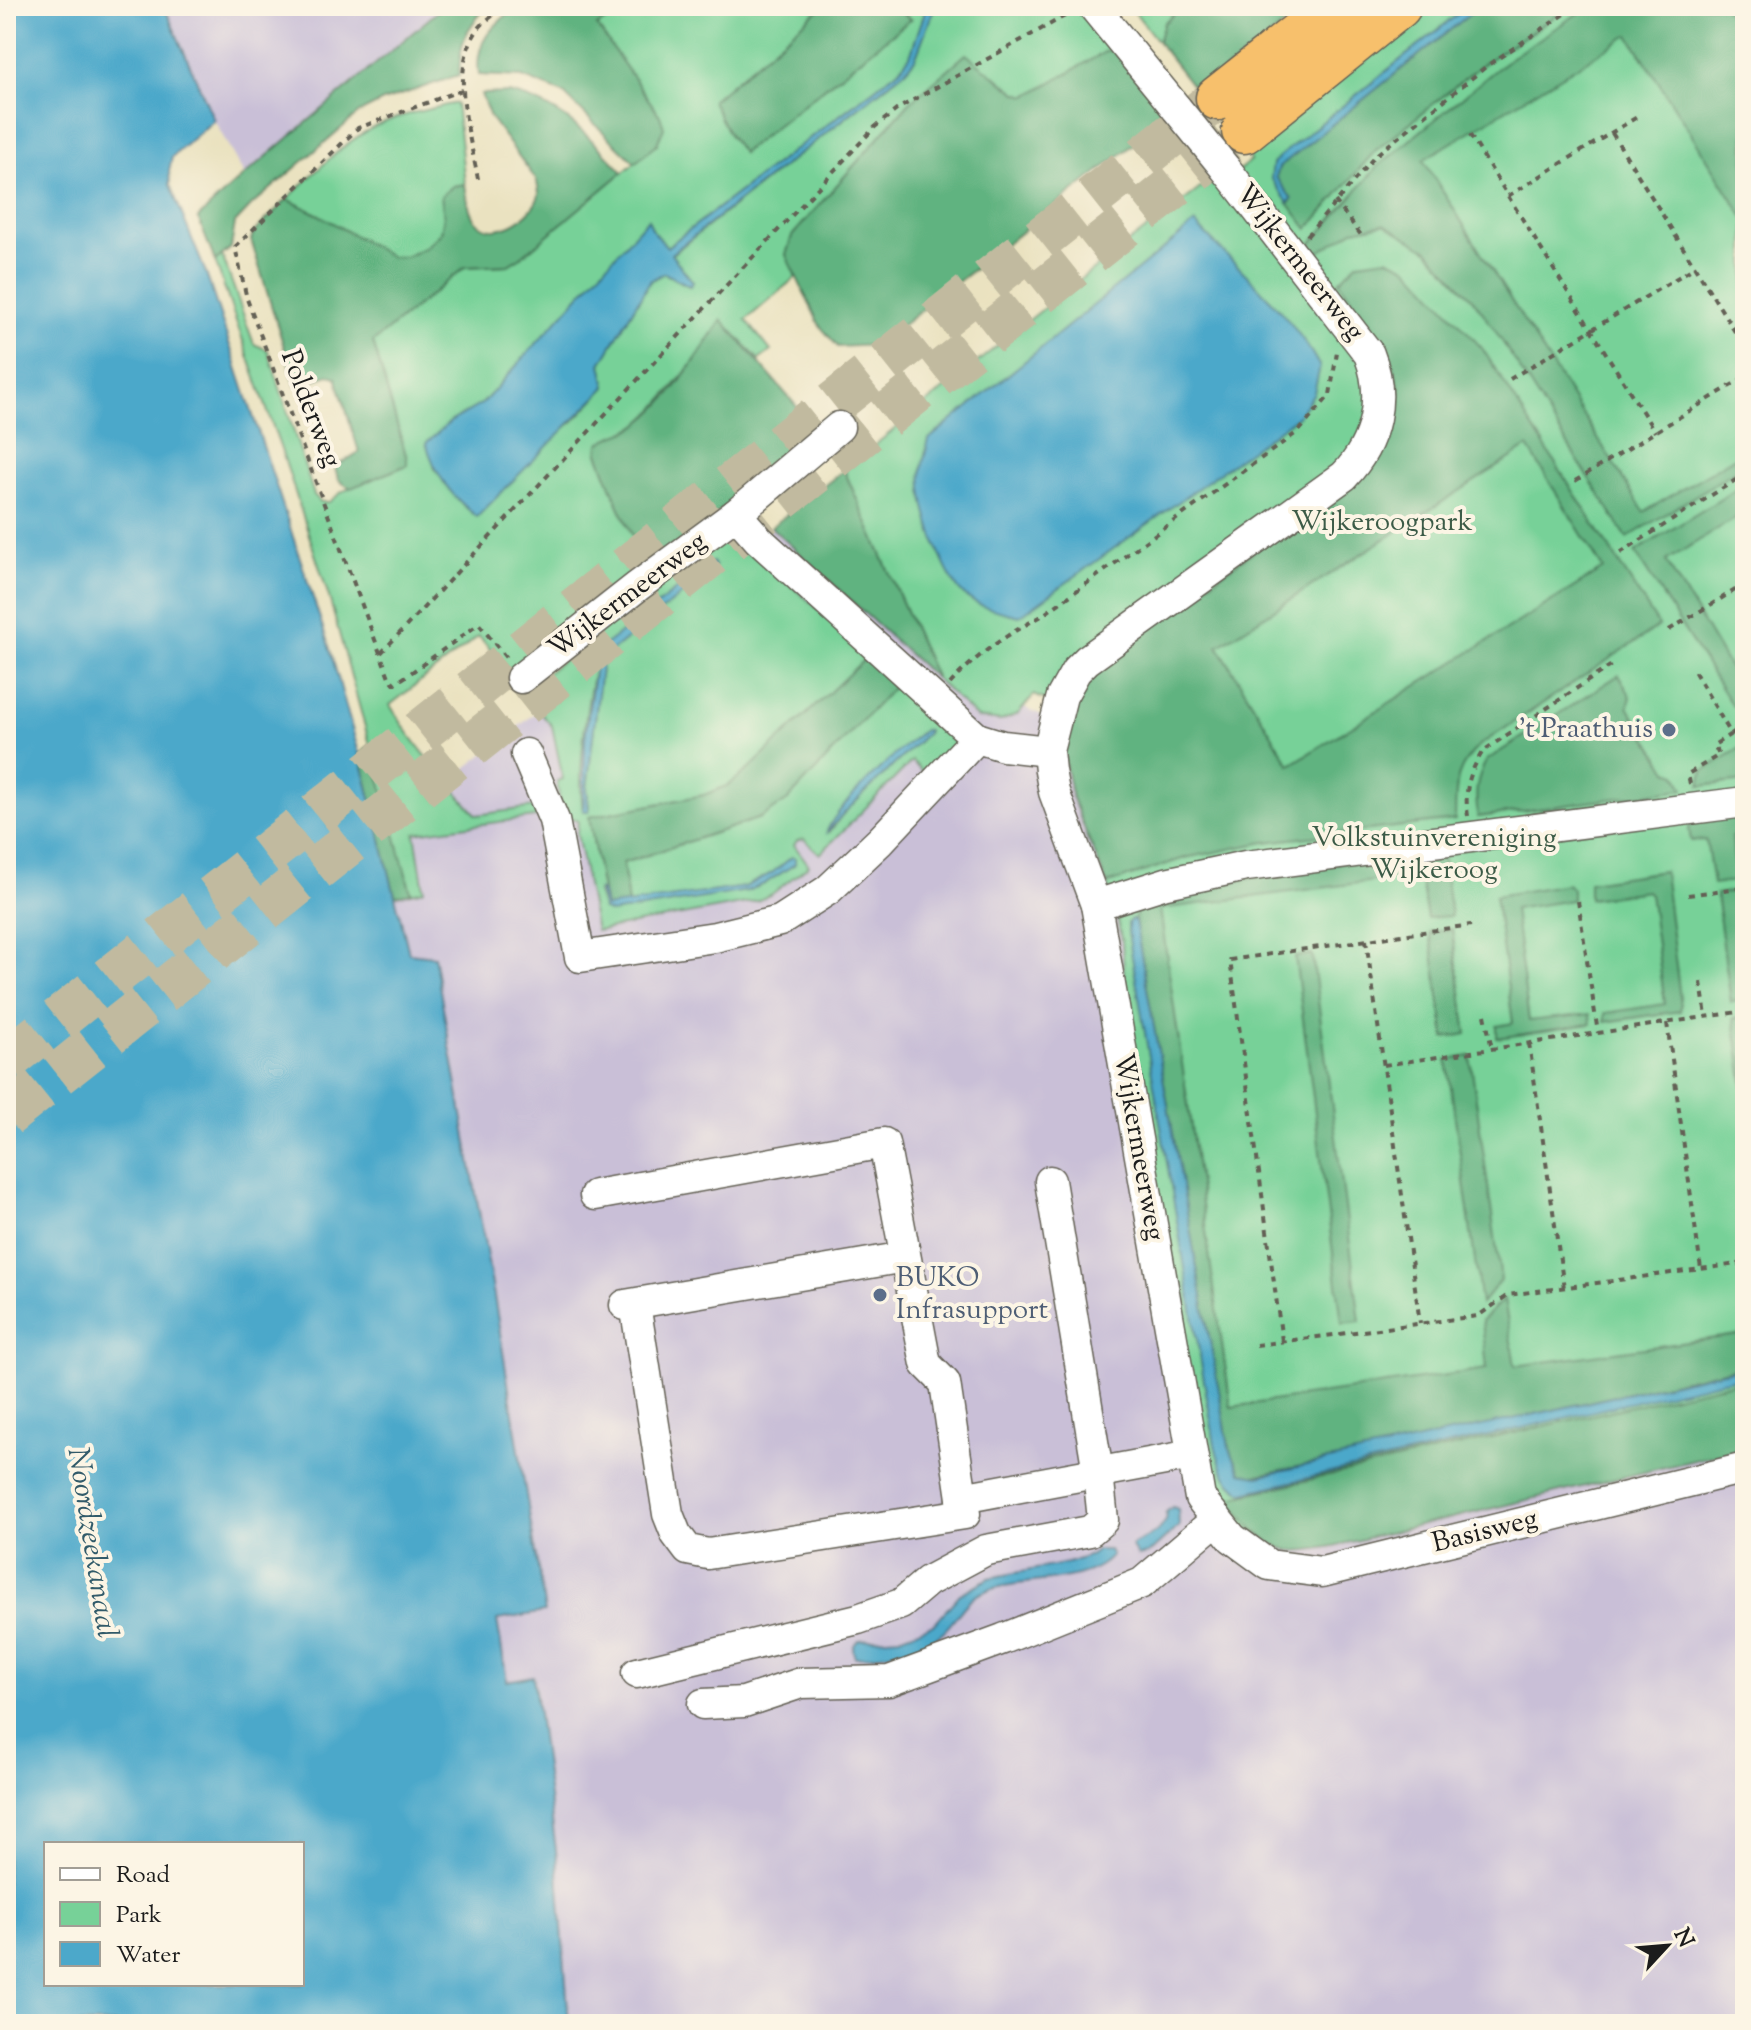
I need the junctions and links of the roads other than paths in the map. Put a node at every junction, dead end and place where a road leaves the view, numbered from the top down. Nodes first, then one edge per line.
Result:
1 (1093, 6) edge
2 (1334, 6) edge
3 (1399, 6) edge
4 (1216, 127) junction
5 (839, 427) dead end
6 (736, 514) junction
7 (521, 678) road end
8 (977, 738) junction
9 (1048, 751) junction
10 (526, 754) dead end
11 (1745, 802) edge
12 (1096, 905) junction
13 (1050, 1181) dead end
14 (595, 1195) dead end
15 (905, 1257) junction
16 (1192, 1455) junction
17 (1745, 1468) edge
18 (1098, 1472) junction
19 (962, 1498) junction
20 (1224, 1529) junction
21 (637, 1673) dead end
22 (703, 1704) dead end

1 - 4 street, Wijkermeerweg
2 - 4 highway
3 - 4 highway
4 - 9 street, Wijkermeerweg
5 - 6 street, Wijkermeerweg
6 - 7 street, Wijkermeerweg
6 - 8 street, Wijkermeerweg
8 - 9 street, Wijkermeerweg
8 - 10 street
9 - 12 street, Wijkermeerweg
11 - 12 street
12 - 16 street, Wijkermeerweg
13 - 18 street
14 - 15 street
15 - 19 street
15 - 19 street
16 - 18 street
16 - 20 street, Wijkermeerweg
17 - 20 street, Basisweg
18 - 19 street
18 - 21 street
20 - 22 street

